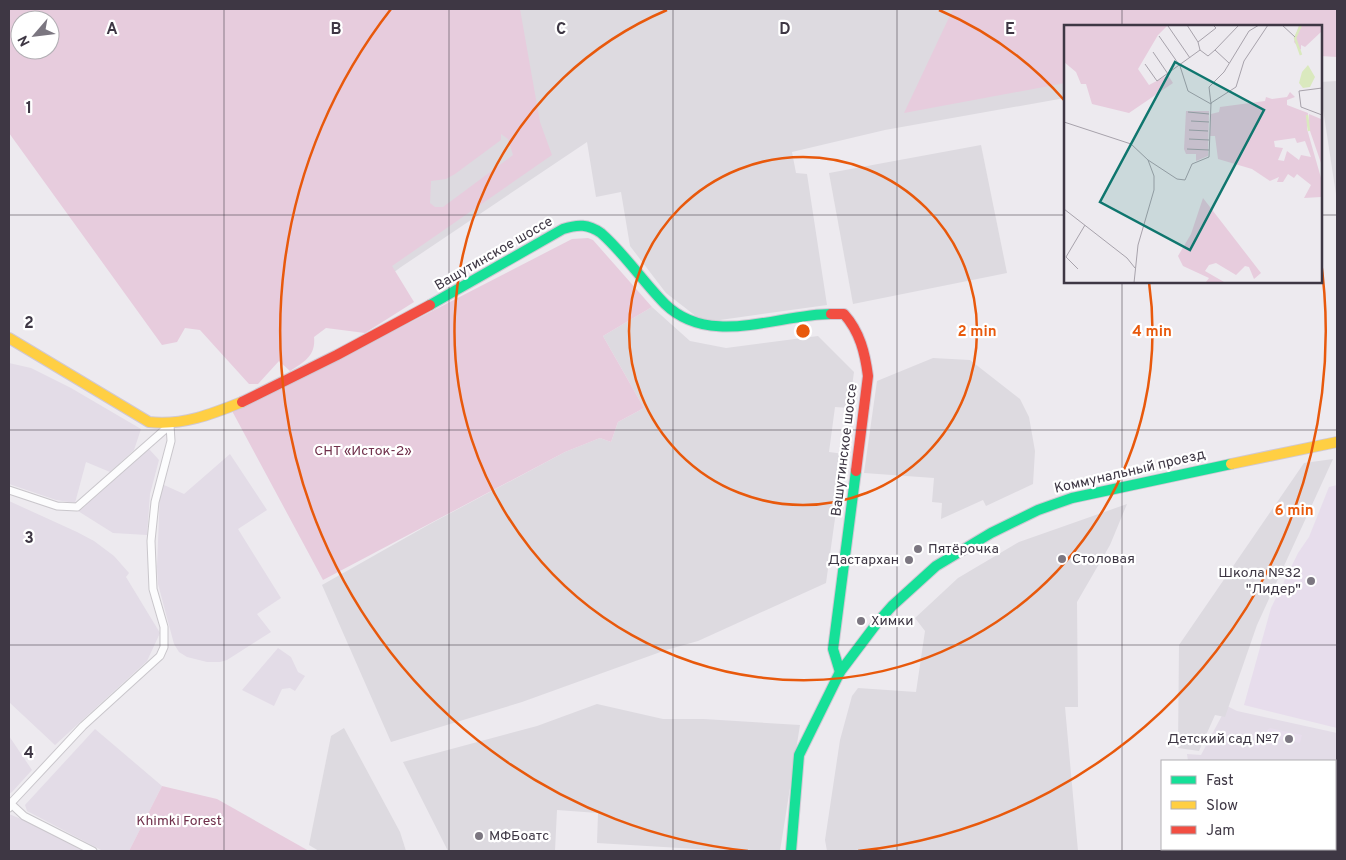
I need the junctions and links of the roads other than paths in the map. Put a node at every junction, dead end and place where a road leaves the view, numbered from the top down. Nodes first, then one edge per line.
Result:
1 (9, 338) edge
2 (170, 425) junction
3 (1337, 442) edge
4 (9, 490) edge
5 (840, 672) junction
6 (10, 804) edge
7 (93, 851) edge
8 (791, 851) edge

1 - 2 street, Вашутинское шоссе
2 - 4 street
2 - 5 street, Вашутинское шоссе
2 - 6 street
3 - 5 street, Коммунальный проезд
5 - 8 street, Коммунальный проезд
6 - 7 street

